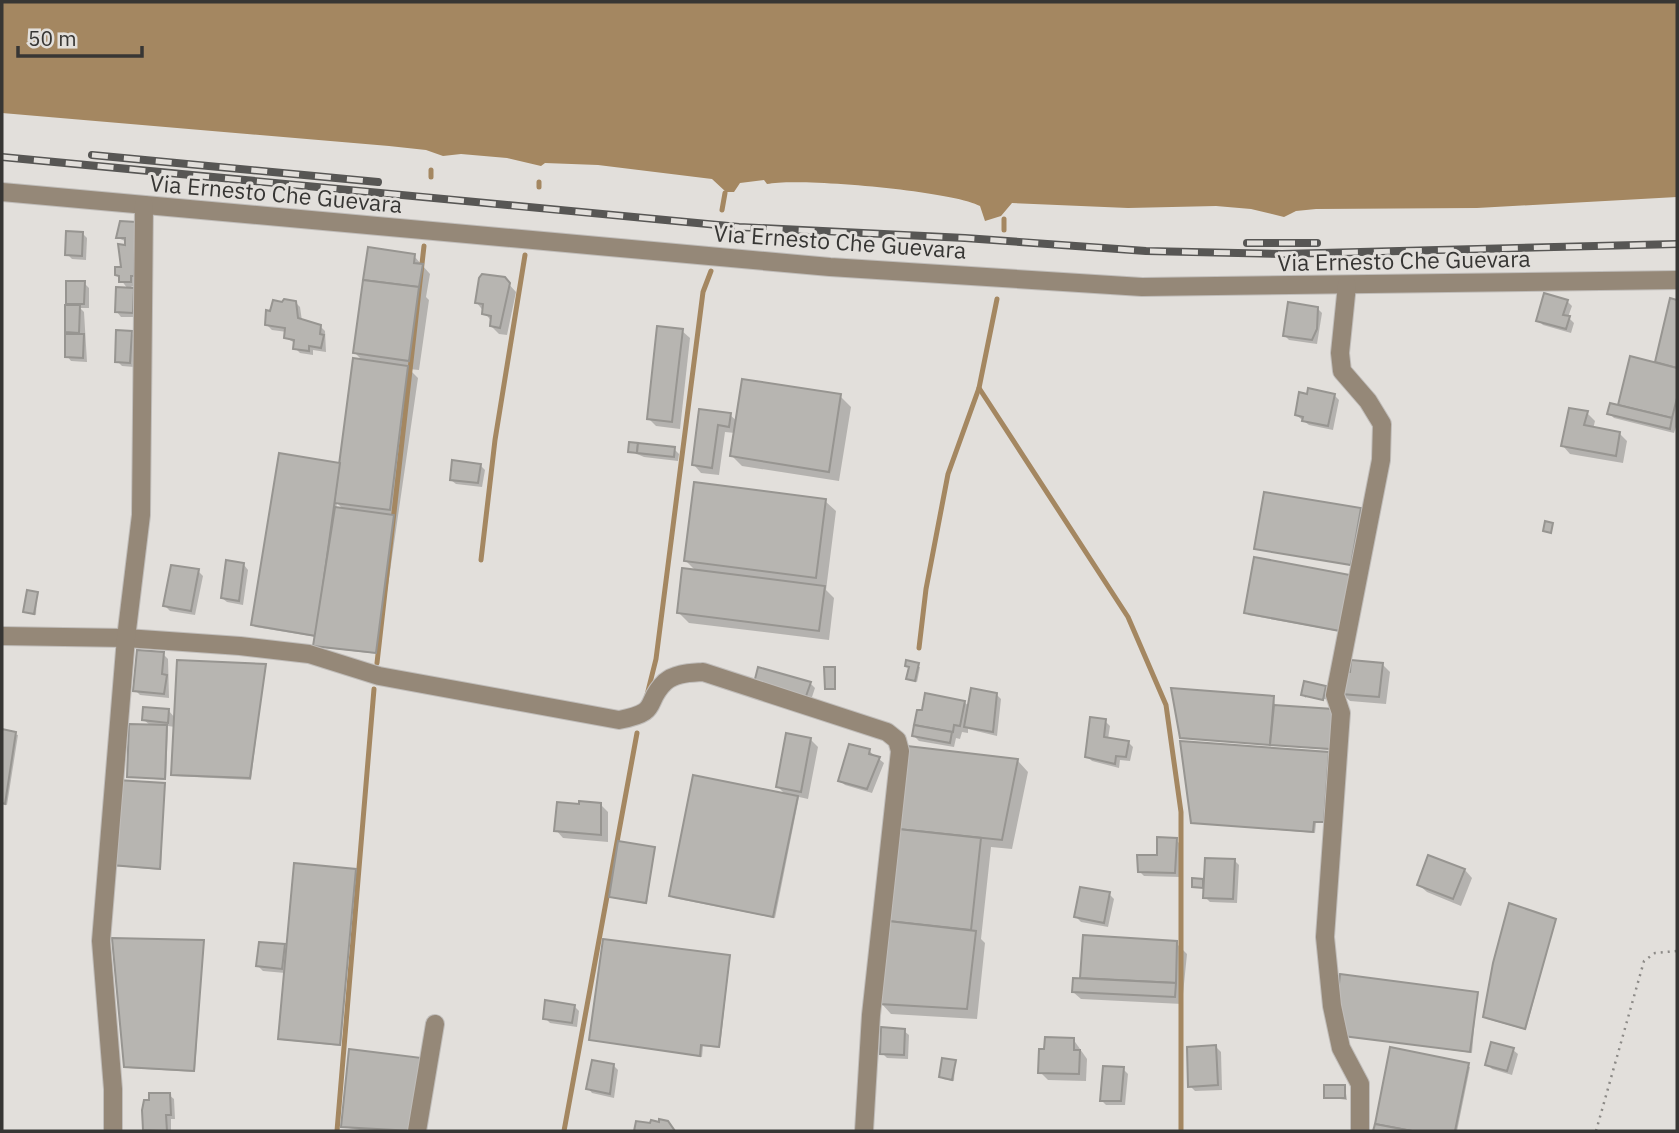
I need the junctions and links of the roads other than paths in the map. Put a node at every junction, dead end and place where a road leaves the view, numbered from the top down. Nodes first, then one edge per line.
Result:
1 (2, 192) edge
2 (144, 205) junction
3 (1677, 280) edge
4 (1347, 285) junction
5 (2, 636) edge
6 (126, 638) junction
7 (435, 1024) dead end
8 (113, 1131) edge
9 (417, 1131) edge
10 (864, 1131) edge
11 (1360, 1131) edge

1 - 2 street, Via Ernesto Che Guevara
2 - 4 street, Via Ernesto Che Guevara
2 - 6 street
3 - 4 street, Via Ernesto Che Guevara
4 - 11 street
5 - 6 street
6 - 8 street
6 - 10 street
7 - 9 street

